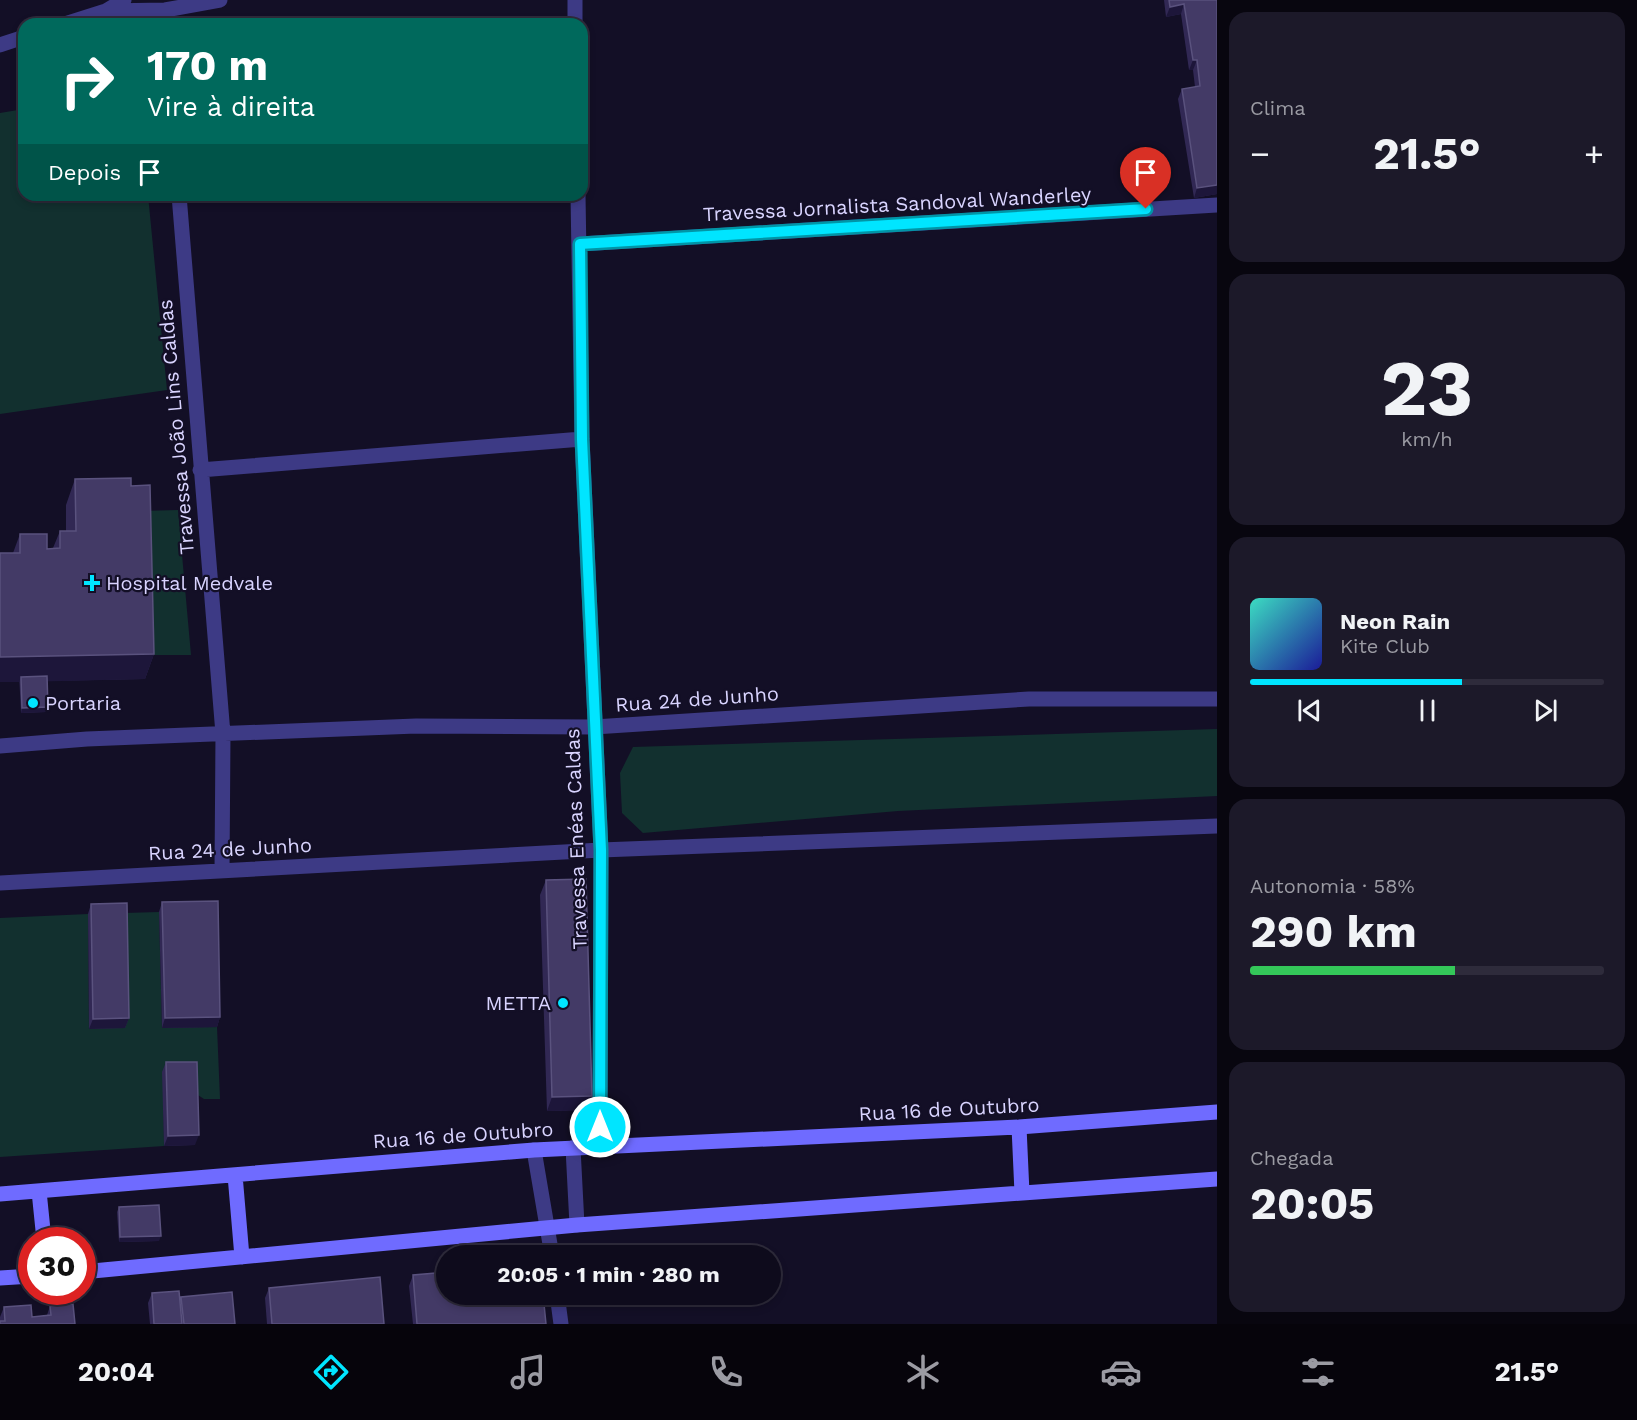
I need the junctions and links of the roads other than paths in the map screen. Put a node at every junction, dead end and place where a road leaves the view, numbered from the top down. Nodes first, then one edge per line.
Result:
1 (124, 0) edge
2 (220, 0) edge
3 (575, 0) edge
4 (106, 11) junction
5 (166, 17) edge
6 (84, 18) edge
7 (575, 18) edge
8 (18, 39) edge
9 (0, 45) edge
10 (179, 201) edge
11 (578, 201) edge
12 (1217, 205) edge
13 (580, 244) junction
14 (582, 439) junction
15 (200, 470) junction
16 (1217, 699) edge
17 (594, 727) junction
18 (223, 734) junction
19 (0, 746) edge
20 (1217, 826) edge
21 (601, 850) junction
22 (222, 871) junction
23 (0, 883) edge
24 (1217, 1112) edge
25 (1019, 1127) junction
26 (573, 1148) junction
27 (534, 1150) junction
28 (235, 1174) junction
29 (1217, 1179) edge
30 (39, 1191) junction
31 (1022, 1193) junction
32 (0, 1194) edge
33 (577, 1225) junction
34 (43, 1227) edge
35 (548, 1228) junction
36 (550, 1245) edge
37 (242, 1257) junction
38 (96, 1271) edge
39 (18, 1277) edge
40 (0, 1278) edge
41 (558, 1305) edge
42 (561, 1324) edge

1 - 4 street
2 - 5 street
3 - 7 street
4 - 5 street
4 - 6 street
8 - 9 street
10 - 15 street, Travessa João Lins Caldas
11 - 13 street, Travessa Enéas Caldas
12 - 13 street, Travessa Jornalista Sandoval Wanderley
13 - 14 street, Travessa Enéas Caldas
14 - 15 street
14 - 17 street, Travessa Enéas Caldas
15 - 18 street, Travessa João Lins Caldas
16 - 17 street, Rua 24 de Junho
17 - 18 street, Rua 24 de Junho
17 - 21 street, Travessa Enéas Caldas
18 - 19 street, Rua 24 de Junho
18 - 22 street, Travessa João Lins Caldas
20 - 21 street, Rua 24 de Junho
21 - 22 street, Rua 24 de Junho
21 - 26 street, Travessa Enéas Caldas
22 - 23 street, Rua 24 de Junho
24 - 25 street, Rua 16 de Outubro
25 - 26 street, Rua 16 de Outubro
25 - 31 street
26 - 27 street, Rua 16 de Outubro
26 - 33 street
27 - 28 street, Rua 16 de Outubro
27 - 35 street
28 - 30 street, Rua 16 de Outubro
28 - 37 street
29 - 31 street
30 - 32 street, Rua 16 de Outubro
30 - 34 street
31 - 33 street
33 - 35 street
35 - 36 street
35 - 37 street
37 - 38 street
39 - 40 street
41 - 42 street

